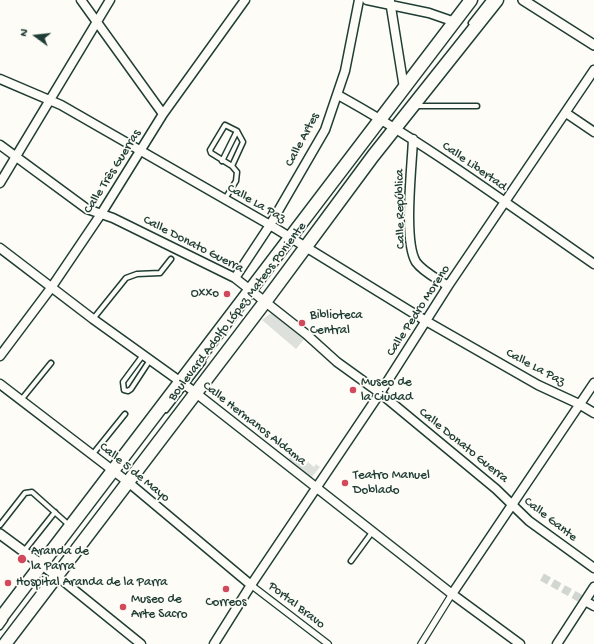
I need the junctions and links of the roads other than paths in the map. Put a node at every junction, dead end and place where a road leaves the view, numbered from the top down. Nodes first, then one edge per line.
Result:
1 (81, 0) edge
2 (110, 0) edge
3 (245, 0) edge
4 (359, 0) edge
5 (367, 0) edge
6 (471, 0) edge
7 (489, 0) edge
8 (497, 0) edge
9 (523, 0) edge
10 (390, 2) edge
11 (96, 22) junction
12 (470, 25) dead end
13 (455, 26) junction
14 (455, 44) dead end
15 (594, 45) edge
16 (594, 70) edge
17 (0, 80) edge
18 (404, 88) junction
19 (338, 95) junction
20 (51, 100) junction
21 (412, 106) junction
22 (477, 106) dead end
23 (566, 113) junction
24 (164, 114) junction
25 (388, 123) junction
26 (237, 131) junction
27 (594, 132) edge
28 (413, 139) junction
29 (0, 145) edge
30 (140, 151) junction
31 (17, 156) junction
32 (222, 161) junction
33 (232, 166) junction
34 (0, 183) edge
35 (225, 200) junction
36 (505, 203) junction
37 (101, 214) junction
38 (270, 225) junction
39 (297, 243) junction
40 (0, 248) edge
41 (171, 259) dead end
42 (594, 264) edge
43 (235, 278) junction
44 (448, 286) junction
45 (51, 288) junction
46 (252, 291) junction
47 (262, 299) junction
48 (248, 314) dead end
49 (94, 319) junction
50 (426, 320) junction
51 (0, 356) edge
52 (147, 358) junction
53 (51, 363) dead end
54 (594, 383) edge
55 (0, 384) edge
56 (189, 388) junction
57 (380, 393) junction
58 (21, 400) junction
59 (579, 404) junction
60 (594, 413) edge
61 (125, 414) dead end
62 (161, 417) dead end
63 (156, 423) dead end
64 (92, 454) junction
65 (115, 472) junction
66 (126, 481) junction
67 (316, 487) junction
68 (512, 505) junction
69 (55, 512) junction
70 (0, 525) edge
71 (71, 526) junction
72 (373, 532) junction
73 (0, 534) edge
74 (24, 551) junction
75 (351, 561) dead end
76 (44, 566) junction
77 (594, 568) edge
78 (55, 575) junction
79 (251, 585) junction
80 (594, 587) edge
81 (452, 594) junction
82 (585, 601) junction
83 (594, 606) edge
84 (0, 619) edge
85 (0, 627) edge
86 (0, 643) edge
87 (5, 644) edge
88 (141, 644) edge
89 (214, 644) edge
90 (328, 644) edge
91 (421, 644) edge
92 (520, 644) edge
93 (557, 644) edge

1 - 11 street
2 - 11 street
3 - 24 street, Calle Três Guerras
4 - 19 street, Calle Artes
5 - 10 street
6 - 13 main road, Boulevard Adolfo López Mateos Poniente
7 - 12 lane
8 - 21 main road, Boulevard Adolfo López Mateos Poniente
9 - 15 street
10 - 13 street
10 - 18 street
11 - 20 street
11 - 24 street
13 - 18 main road, Boulevard Adolfo López Mateos Poniente
13 - 25 lane
14 - 25 lane
16 - 23 street, Calle Pedro Moreno
17 - 20 street, Calle La Paz
18 - 25 main road, Boulevard Adolfo López Mateos Poniente
19 - 25 street, Calle Libertad
19 - 38 street, Calle Artes
20 - 30 street, Calle La Paz
20 - 31 street
21 - 22 lane
21 - 25 main road, Boulevard Adolfo López Mateos Poniente
23 - 27 street
23 - 36 street, Calle Pedro Moreno
24 - 30 street, Calle Três Guerras
25 - 28 street, Calle Libertad
25 - 39 main road, Boulevard Adolfo López Mateos Poniente
25 - 39 main road, Boulevard Adolfo López Mateos Poniente
26 - 32 lane
26 - 32 lane
26 - 33 lane
28 - 36 street, Calle Libertad
28 - 44 street, Calle República
29 - 31 street, Calle Donato Guerra
30 - 35 street, Calle La Paz
30 - 37 street, Calle Três Guerras
31 - 34 street
31 - 37 street, Calle Donato Guerra
32 - 33 lane
33 - 35 lane
35 - 38 street, Calle La Paz
36 - 42 street, Calle Libertad
36 - 44 street, Calle Pedro Moreno
37 - 43 street, Calle Donato Guerra
37 - 45 street, Calle Três Guerras
38 - 39 street, Calle La Paz
38 - 43 street, Calle Artes
39 - 46 main road, Boulevard Adolfo López Mateos Poniente
39 - 47 main road, Boulevard Adolfo López Mateos Poniente
39 - 50 street, Calle La Paz
40 - 45 street, Calle Hermanos Aldama
41 - 49 lane
43 - 46 street, Calle Donato Guerra
44 - 50 street, Calle Pedro Moreno
45 - 49 street, Calle Hermanos Aldama
45 - 51 street, Calle Três Guerras
46 - 47 street, Calle Donato Guerra
46 - 56 main road, Boulevard Adolfo López Mateos Poniente
47 - 56 main road, Boulevard Adolfo López Mateos Poniente
47 - 57 street, Calle Donato Guerra
48 - 56 lane
49 - 52 street, Calle Hermanos Aldama
50 - 57 street, Calle Pedro Moreno
50 - 59 street, Calle La Paz
52 - 52 lane
52 - 56 street, Calle Hermanos Aldama
53 - 58 lane
54 - 59 street
55 - 58 street, Calle 5 de Mayo
56 - 62 lane
56 - 65 main road, Boulevard Adolfo López Mateos Poniente
56 - 66 main road, Boulevard Adolfo López Mateos Poniente
56 - 67 street, Calle Hermanos Aldama
57 - 67 street, Calle Pedro Moreno
57 - 68 street, Calle Donato Guerra
58 - 64 street, Calle 5 de Mayo
59 - 60 street, Calle La Paz
59 - 68 street
61 - 64 lane
63 - 65 lane
64 - 65 street, Calle 5 de Mayo
65 - 66 street, Calle 5 de Mayo
65 - 71 main road, Boulevard Adolfo López Mateos Poniente
65 - 76 lane
66 - 78 main road, Boulevard Adolfo López Mateos Poniente
66 - 79 street, Calle 5 de Mayo
67 - 72 street, Calle Hermanos Aldama
67 - 79 street, Calle Pedro Moreno
68 - 77 street, Calle Gante
68 - 81 street
69 - 70 lane
69 - 71 lane
69 - 74 lane
71 - 76 main road, Boulevard Adolfo López Mateos Poniente
72 - 75 lane
72 - 81 street, Calle Hermanos Aldama
73 - 74 street
74 - 76 street
76 - 78 street
76 - 84 main road, Boulevard Adolfo López Mateos Poniente
76 - 85 lane
78 - 86 lane
78 - 87 main road, Boulevard Adolfo López Mateos Poniente
78 - 88 street
79 - 89 street, Calle Pedro Moreno
79 - 90 street, Portal Bravo
80 - 82 street
81 - 91 street
81 - 92 street, Calle Hermanos Aldama
82 - 83 street
82 - 93 street

